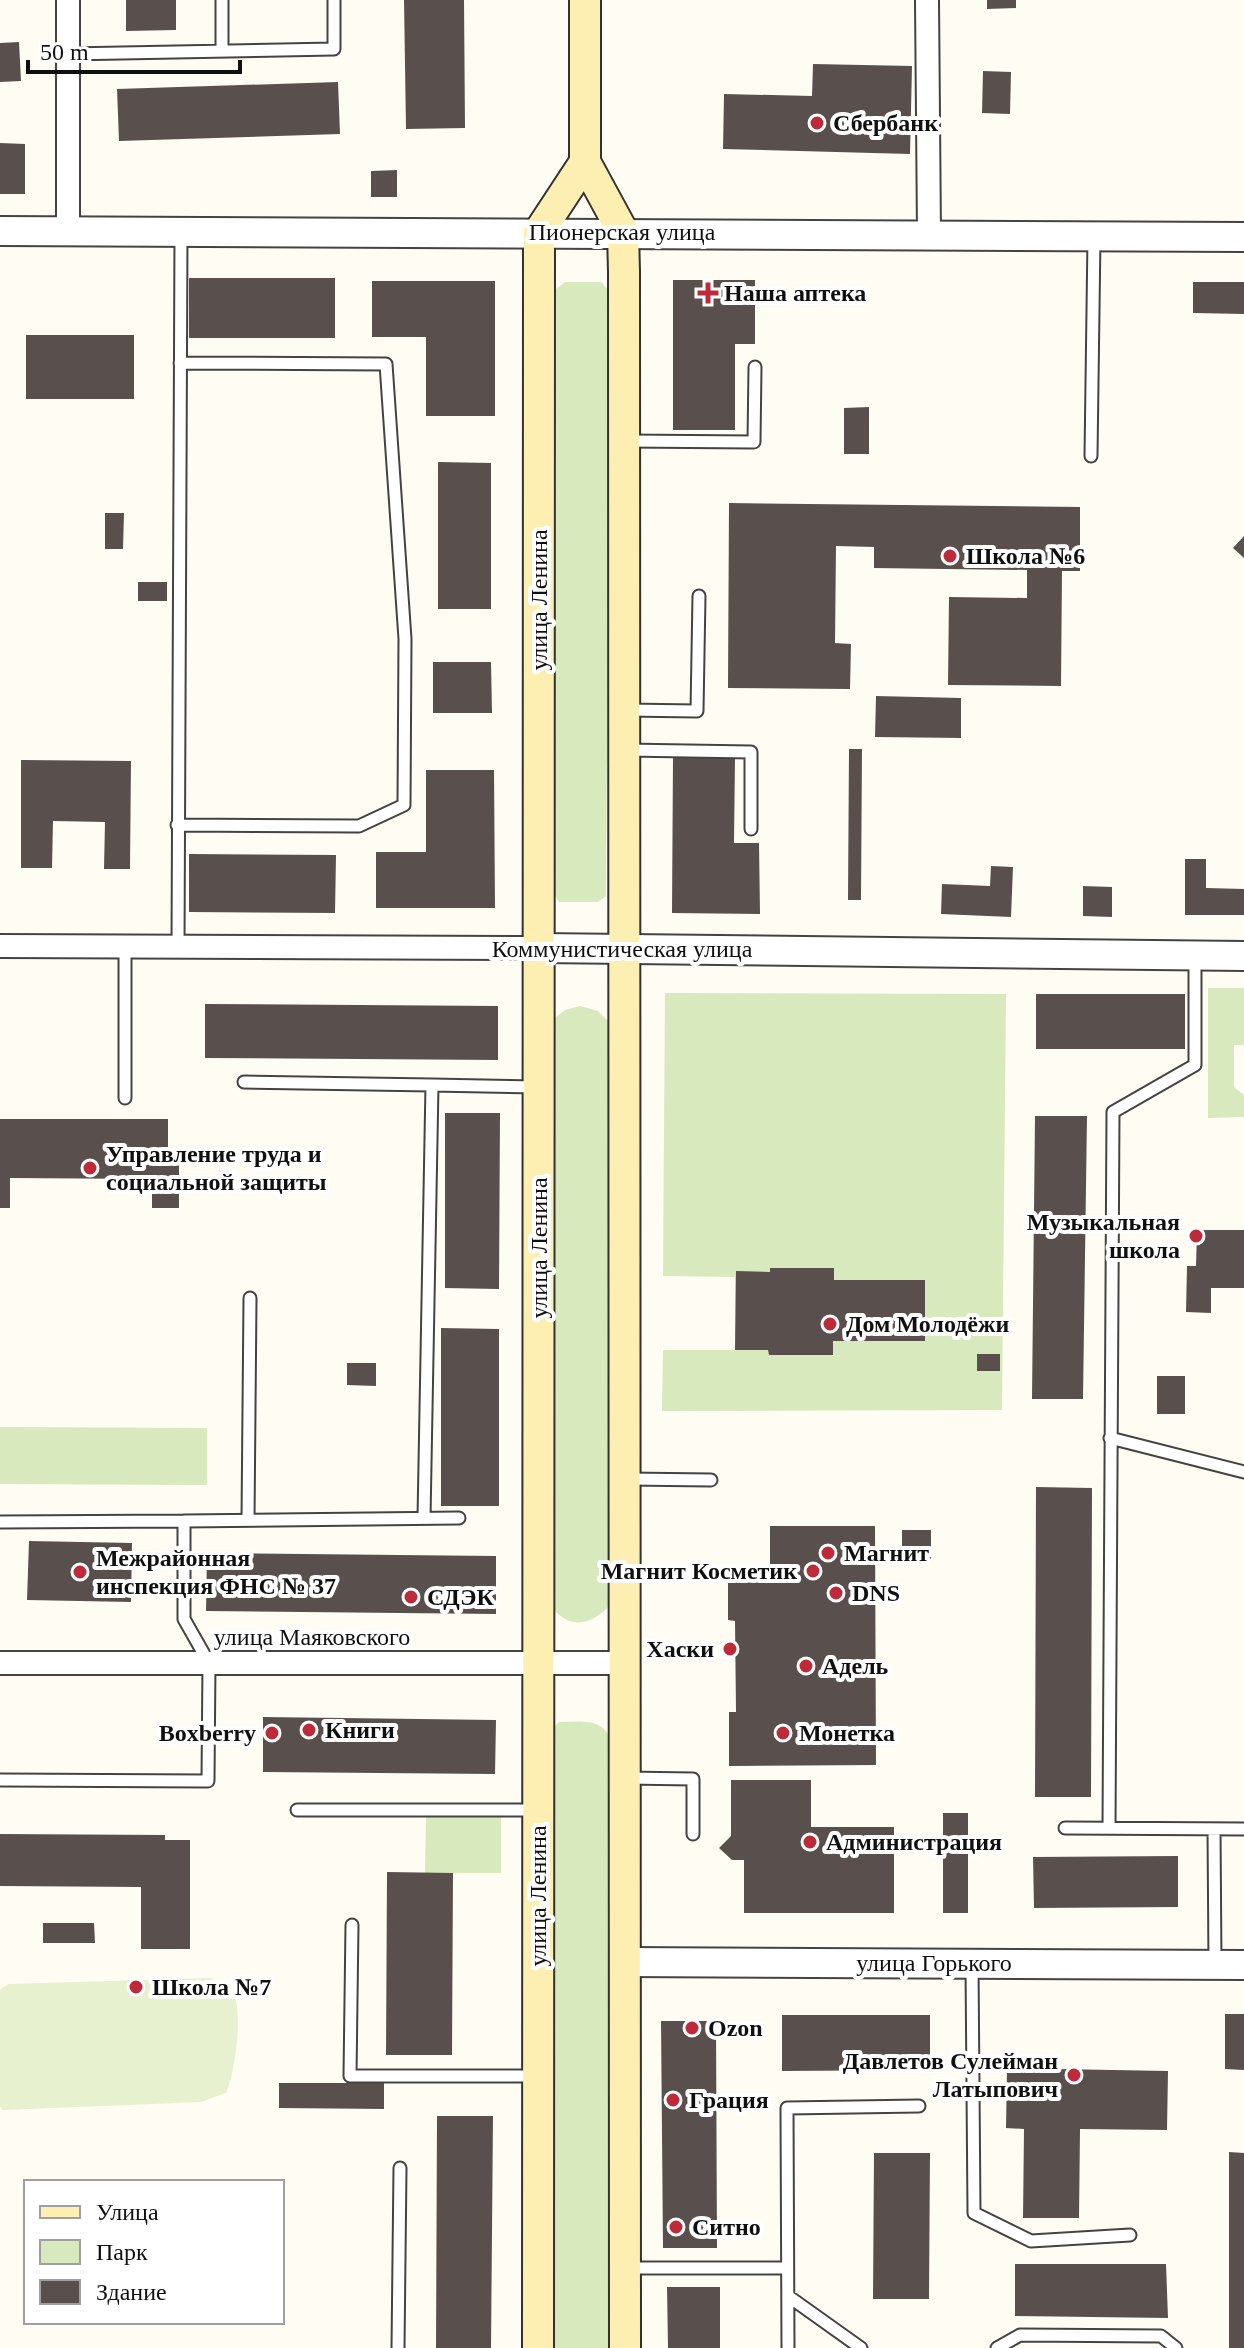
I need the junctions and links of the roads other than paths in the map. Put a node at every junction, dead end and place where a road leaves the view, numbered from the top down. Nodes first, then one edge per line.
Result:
1 (68, 0) edge
2 (222, 0) edge
3 (334, 0) edge
4 (585, 0) edge
5 (927, 0) edge
6 (222, 51) junction
7 (68, 54) junction
8 (585, 162) junction
9 (0, 231) edge
10 (68, 232) junction
11 (539, 232) junction
12 (623, 232) junction
13 (181, 234) junction
14 (929, 234) junction
15 (1094, 236) junction
16 (1244, 237) edge
17 (180, 363) junction
18 (755, 367) dead end
19 (624, 441) junction
20 (1091, 456) dead end
21 (699, 596) dead end
22 (625, 710) junction
23 (625, 750) junction
24 (177, 825) junction
25 (751, 829) dead end
26 (0, 946) edge
27 (125, 947) junction
28 (178, 947) junction
29 (539, 948) junction
30 (625, 948) junction
31 (1195, 955) junction
32 (1244, 956) edge
33 (244, 1082) dead end
34 (432, 1085) junction
35 (539, 1087) junction
36 (125, 1098) dead end
37 (250, 1298) dead end
38 (1110, 1438) junction
39 (1244, 1472) edge
40 (625, 1479) junction
41 (711, 1480) dead end
42 (424, 1518) junction
43 (459, 1518) dead end
44 (248, 1520) junction
45 (184, 1521) junction
46 (0, 1522) edge
47 (0, 1663) edge
48 (209, 1663) junction
49 (538, 1663) junction
50 (625, 1663) junction
51 (625, 1778) junction
52 (0, 1780) edge
53 (297, 1810) dead end
54 (538, 1810) junction
55 (1065, 1828) dead end
56 (1109, 1828) junction
57 (1214, 1829) junction
58 (1244, 1829) edge
59 (693, 1834) dead end
60 (352, 1925) dead end
61 (625, 1962) junction
62 (972, 1963) junction
63 (1215, 1965) junction
64 (1244, 1965) edge
65 (538, 2076) junction
66 (919, 2106) dead end
67 (400, 2168) dead end
68 (1130, 2235) dead end
69 (625, 2268) junction
70 (787, 2268) junction
71 (788, 2296) junction
72 (398, 2348) edge
73 (538, 2348) edge
74 (625, 2348) edge
75 (788, 2348) edge
76 (861, 2348) edge
77 (997, 2348) edge
78 (1176, 2348) edge

1 - 7 street
2 - 6 lane
3 - 6 lane
4 - 8 main road
5 - 14 street
6 - 7 lane
7 - 10 street
8 - 11 main road
8 - 12 main road
9 - 10 street, Пионерская улица
10 - 13 street, Пионерская улица
11 - 12 street, Пионерская улица
11 - 13 street, Пионерская улица
11 - 29 main road, улица Ленина
12 - 14 street, Пионерская улица
12 - 19 main road
13 - 17 lane
14 - 15 street, Пионерская улица
15 - 16 street, Пионерская улица
15 - 20 lane
17 - 24 lane
17 - 24 lane
18 - 19 lane
19 - 22 main road
21 - 22 lane
22 - 23 main road
23 - 25 lane
23 - 30 main road
24 - 28 lane
26 - 27 street, Коммунистическая улица
27 - 28 street, Коммунистическая улица
27 - 36 lane
28 - 29 street, Коммунистическая улица
29 - 30 street, Коммунистическая улица
29 - 35 main road, улица Ленина
30 - 31 street, Коммунистическая улица
30 - 40 main road
31 - 32 street, Коммунистическая улица
31 - 38 lane
33 - 34 lane
34 - 35 lane
34 - 42 lane
35 - 49 main road, улица Ленина
37 - 44 lane
38 - 39 lane
38 - 56 lane
40 - 41 lane
40 - 50 main road
42 - 43 lane
42 - 44 lane
44 - 45 lane
45 - 46 lane
45 - 48 lane
47 - 48 street, улица Маяковского
48 - 49 street, улица Маяковского
48 - 52 lane
49 - 50 street, улица Маяковского
49 - 54 main road, улица Ленина
50 - 51 main road
51 - 59 lane
51 - 61 main road
53 - 54 lane
54 - 65 main road, улица Ленина
55 - 56 lane
56 - 57 lane
57 - 58 lane
57 - 63 lane
60 - 65 lane
61 - 62 street, улица Горького
61 - 69 main road
62 - 63 street, улица Горького
62 - 68 lane
63 - 64 street, улица Горького
65 - 73 main road, улица Ленина
66 - 70 lane
67 - 72 lane
69 - 70 lane
69 - 74 main road
70 - 71 lane
71 - 75 lane
71 - 76 lane
77 - 78 lane

